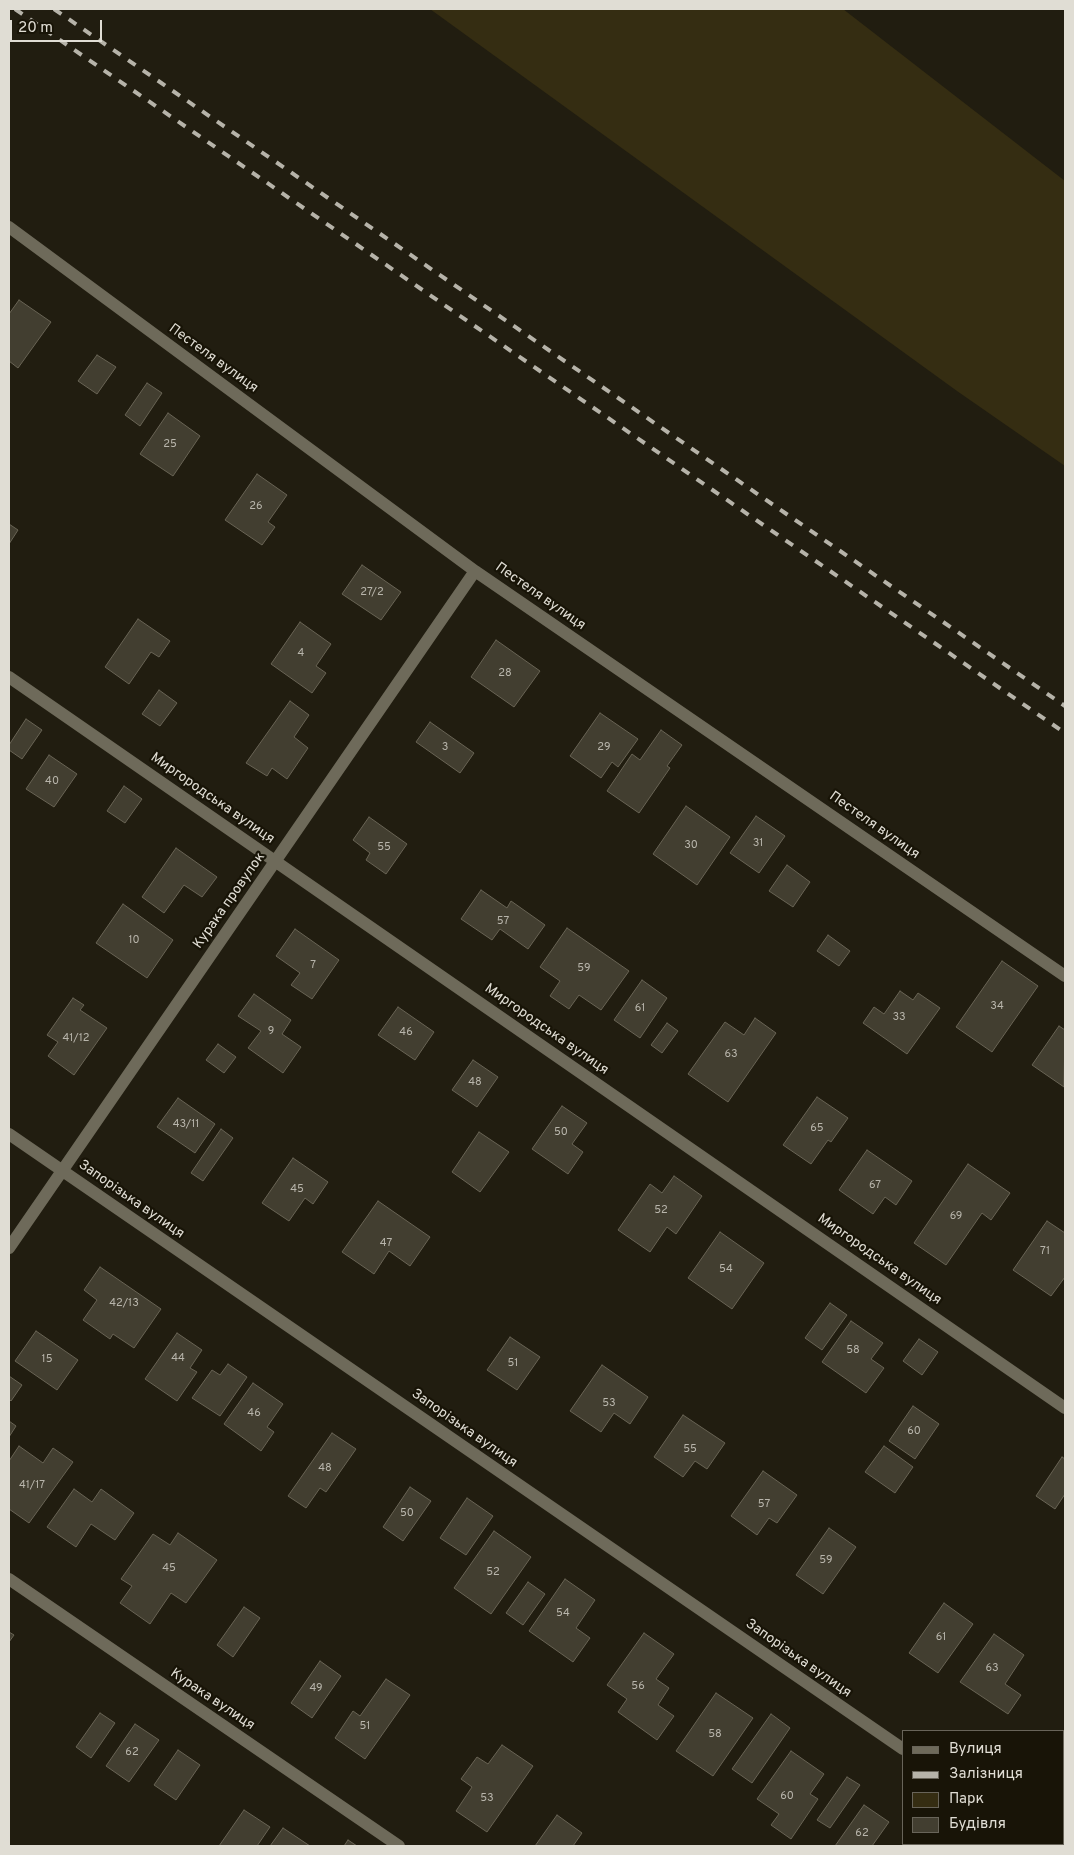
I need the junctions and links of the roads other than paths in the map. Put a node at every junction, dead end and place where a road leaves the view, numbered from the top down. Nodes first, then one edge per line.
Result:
1 (9, 227) edge
2 (476, 571) junction
3 (9, 677) edge
4 (275, 861) junction
5 (1065, 976) edge
6 (9, 1134) edge
7 (62, 1171) junction
8 (9, 1248) edge
9 (1065, 1408) edge
10 (9, 1579) edge
11 (902, 1748) edge
12 (1040, 1845) edge
13 (399, 1846) edge
14 (1044, 1846) edge

1 - 2 street, Пестеля вулиця
2 - 4 street, Курака провулок
2 - 5 street, Пестеля вулиця
3 - 4 street, Миргородська вулиця
4 - 7 street, Курака провулок
4 - 9 street, Миргородська вулиця
6 - 7 street, Запорізька вулиця
7 - 8 street, Курака провулок
7 - 11 street, Запорізька вулиця
10 - 13 street, Курака вулиця
12 - 14 street

